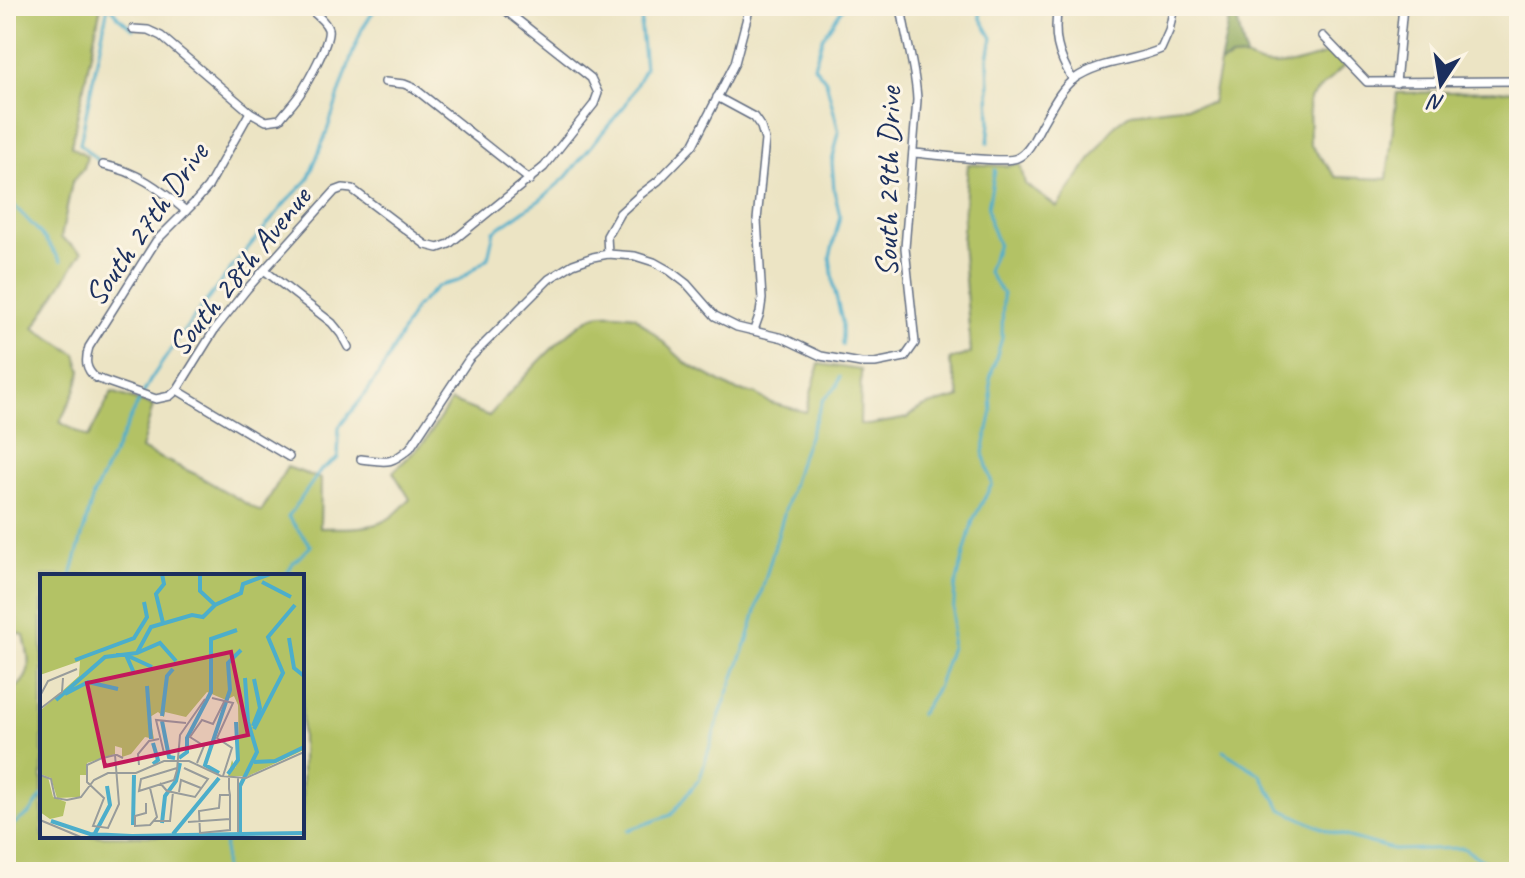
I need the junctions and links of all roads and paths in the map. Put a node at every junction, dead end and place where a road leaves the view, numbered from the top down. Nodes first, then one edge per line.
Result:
1 (306, 6) edge
2 (500, 6) edge
3 (750, 6) edge
4 (901, 6) edge
5 (1058, 6) edge
6 (1174, 6) edge
7 (1403, 6) edge
8 (133, 29) dead end
9 (1323, 36) dead end
10 (1073, 80) junction
11 (1519, 81) edge
12 (385, 82) dead end
13 (1396, 83) junction
14 (717, 97) junction
15 (250, 112) junction
16 (913, 153) junction
17 (103, 165) dead end
18 (530, 180) junction
19 (186, 211) junction
20 (608, 254) junction
21 (264, 270) junction
22 (754, 330) junction
23 (348, 347) dead end
24 (177, 390) junction
25 (289, 457) dead end
26 (361, 459) dead end

1 - 15 street
2 - 18 street
3 - 14 street
4 - 16 street, South 29th Drive
5 - 10 street
6 - 10 street
7 - 13 street
8 - 15 street
9 - 13 street
10 - 16 street
11 - 13 street
12 - 18 street
14 - 20 street
14 - 22 street
15 - 19 street, South 27th Drive
16 - 22 street, South 29th Drive
17 - 19 street
18 - 21 street, South 28th Avenue
19 - 24 street, South 27th Drive
20 - 22 street
20 - 26 street
21 - 23 street
21 - 24 street, South 28th Avenue
24 - 25 street

